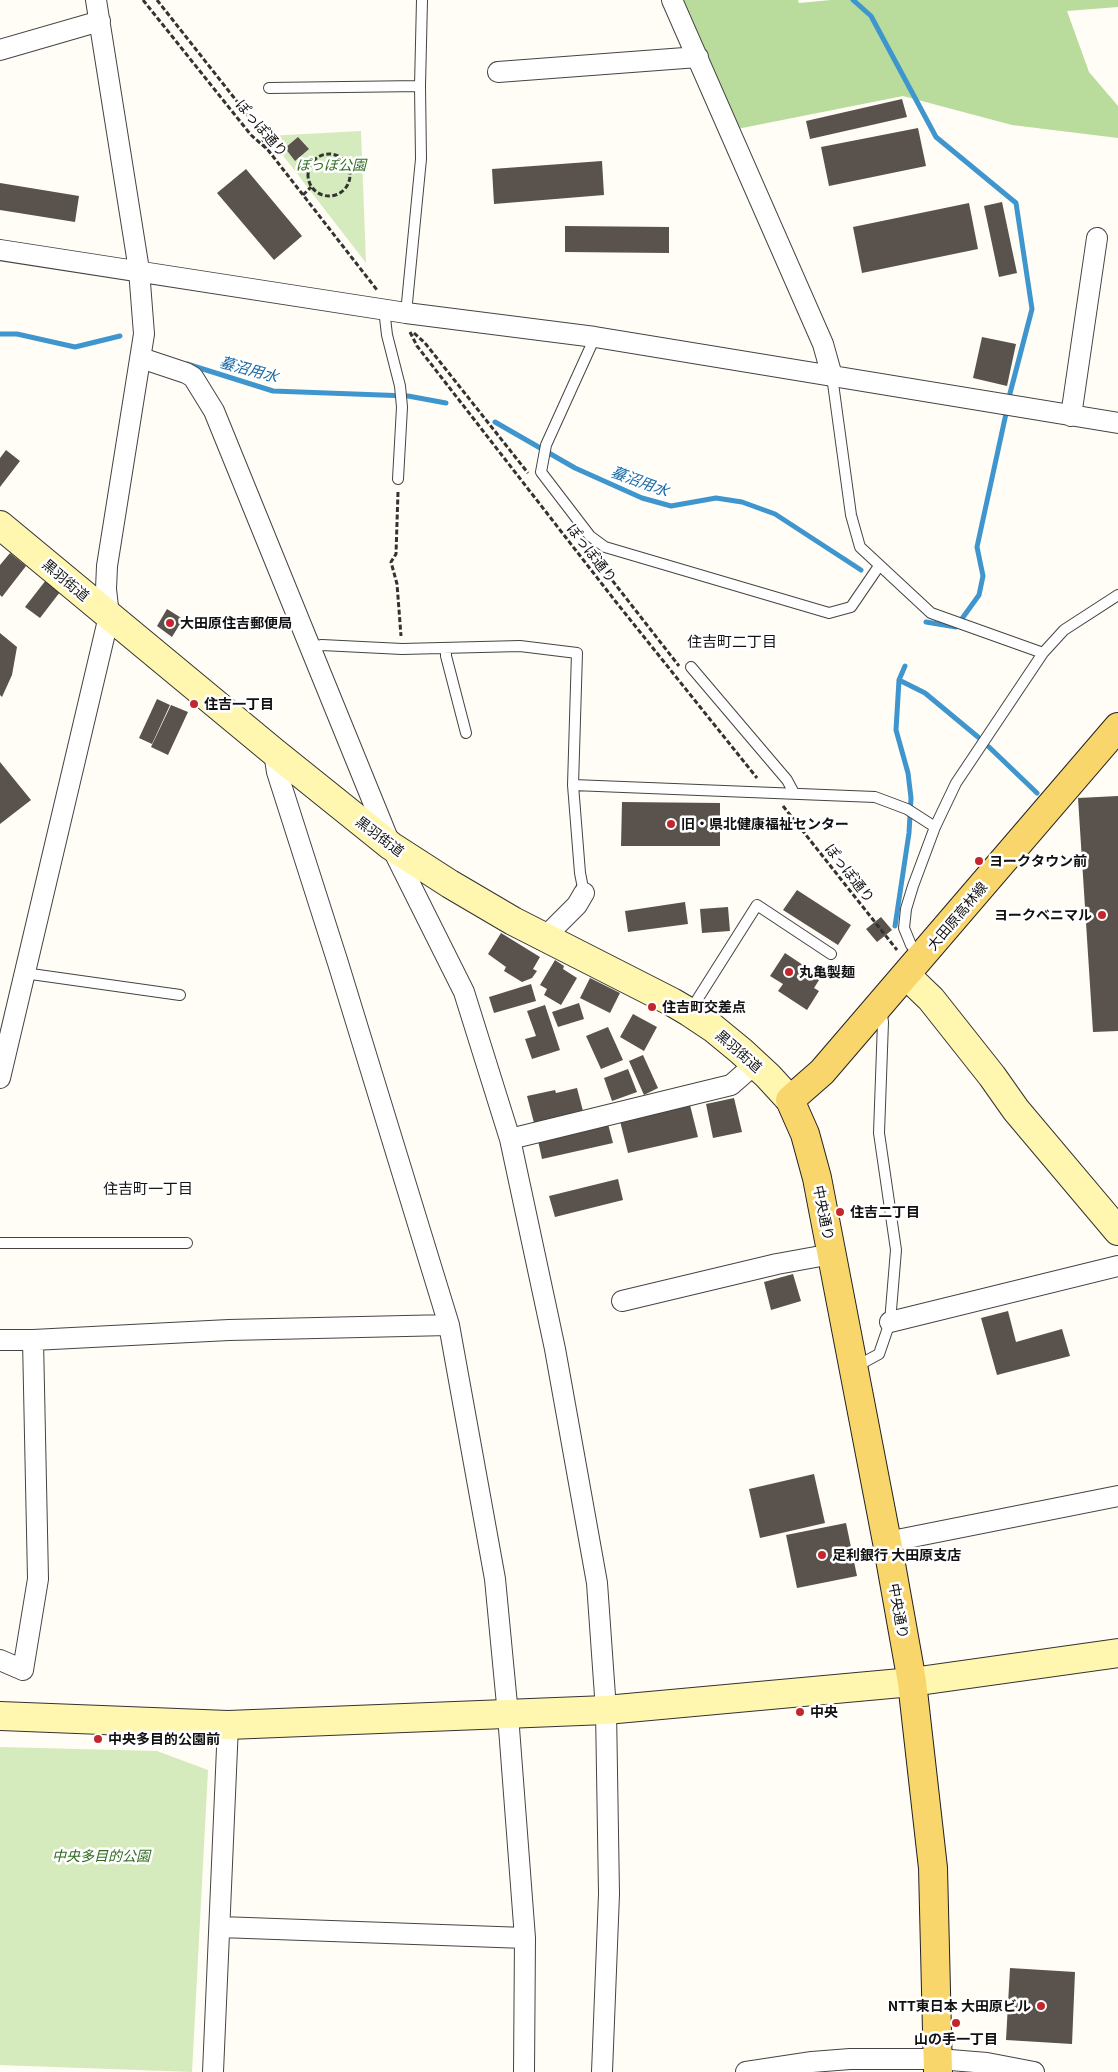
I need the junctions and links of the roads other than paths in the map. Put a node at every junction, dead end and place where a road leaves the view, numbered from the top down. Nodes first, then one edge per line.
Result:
1 (96, 0) edge
2 (422, 0) edge
3 (672, 0) edge
4 (100, 21) junction
5 (0, 50) edge
6 (698, 57) junction
7 (498, 72) dead end
8 (420, 86) junction
9 (269, 88) dead end
10 (1097, 238) dead end
11 (0, 250) edge
12 (139, 270) junction
13 (382, 302) junction
14 (407, 320) junction
15 (595, 336) junction
16 (141, 358) junction
17 (832, 376) junction
18 (1071, 416) junction
19 (1118, 423) edge
20 (398, 479) road end
21 (0, 525) edge
22 (879, 566) junction
23 (1118, 594) edge
24 (110, 616) junction
25 (311, 647) junction
26 (446, 648) junction
27 (1042, 653) junction
28 (691, 667) dead end
29 (1118, 727) edge
30 (466, 733) dead end
31 (274, 752) junction
32 (573, 785) junction
33 (794, 794) junction
34 (935, 827) junction
35 (391, 846) junction
36 (584, 893) joint
37 (544, 938) junction
38 (831, 954) dead end
39 (909, 962) junction
40 (24, 973) junction
41 (180, 995) dead end
42 (880, 1005) junction
43 (690, 1012) junction
44 (755, 1064) junction
45 (0, 1078) edge
46 (790, 1100) junction
47 (510, 1139) junction
48 (1118, 1231) edge
49 (0, 1243) edge
50 (187, 1243) dead end
51 (832, 1254) junction
52 (1118, 1266) edge
53 (622, 1301) dead end
54 (890, 1322) junction
55 (449, 1325) junction
56 (0, 1340) edge
57 (33, 1340) junction
58 (854, 1368) junction
59 (1118, 1496) edge
60 (887, 1542) junction
61 (1118, 1654) edge
62 (0, 1660) edge
63 (912, 1682) junction
64 (606, 1710) junction
65 (508, 1715) junction
66 (0, 1716) edge
67 (228, 1725) junction
68 (220, 1927) junction
69 (525, 1938) junction
70 (938, 2066) edge
71 (213, 2072) edge
72 (524, 2072) edge
73 (602, 2072) edge
74 (746, 2072) edge
75 (1034, 2072) edge

1 - 4 street
2 - 8 lane
3 - 6 street
4 - 5 street
4 - 12 street
6 - 7 street
6 - 17 street
8 - 9 lane
8 - 14 lane
10 - 18 street
11 - 12 street
12 - 13 street
12 - 16 street
13 - 14 street
13 - 20 lane
14 - 15 street
15 - 17 street
15 - 22 lane
16 - 24 street
16 - 25 street
17 - 18 street
17 - 22 lane
18 - 19 street
21 - 24 street, 黒羽街道
22 - 27 lane
23 - 27 lane
24 - 31 street, 黒羽街道
24 - 40 street
25 - 26 lane
25 - 35 street
26 - 30 lane
26 - 32 lane
27 - 34 lane
28 - 33 lane
29 - 39 main road, 大田原高林線
31 - 35 street, 黒羽街道
31 - 55 street
32 - 33 lane
32 - 36 lane
33 - 34 lane
34 - 39 lane
35 - 37 street, 黒羽街道
35 - 47 street
36 - 37 street
37 - 43 street, 黒羽街道
38 - 43 lane
39 - 42 main road, 大田原高林線
39 - 48 street
40 - 41 lane
40 - 45 street
42 - 46 main road, 大田原高林線
42 - 54 lane
43 - 44 street, 黒羽街道
44 - 46 street, 黒羽街道
44 - 47 street
46 - 51 main road, 中央通り
47 - 64 street
49 - 50 lane
51 - 53 street
51 - 58 main road, 中央通り
52 - 54 street
54 - 58 lane
55 - 57 street
55 - 65 street
56 - 57 street
57 - 62 street
58 - 60 main road, 中央通り
59 - 60 street
60 - 63 main road, 中央通り
61 - 63 street
63 - 64 street
63 - 70 main road, 中央通り
64 - 65 street
64 - 73 street
65 - 67 street
65 - 69 street
66 - 67 street
67 - 68 street
68 - 69 street
68 - 71 street
69 - 72 street
70 - 74 street
70 - 75 street

